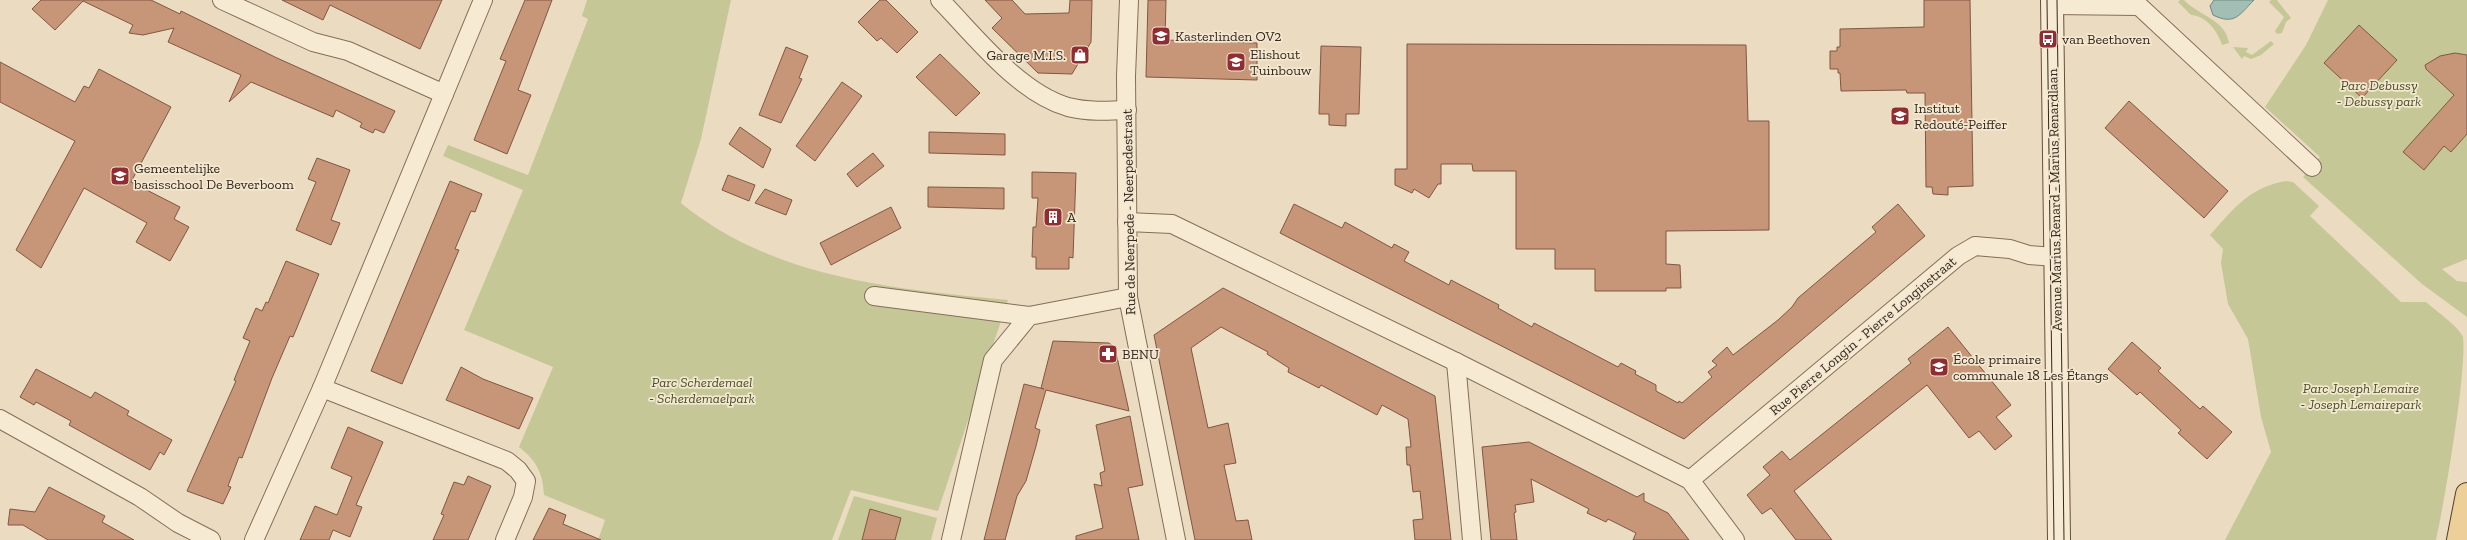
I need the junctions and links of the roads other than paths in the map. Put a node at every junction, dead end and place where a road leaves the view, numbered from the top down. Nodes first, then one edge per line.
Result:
1 (222, 0) edge
2 (483, 0) edge
3 (940, 0) edge
4 (1129, 0) edge
5 (2052, 2) edge
6 (444, 94) junction
7 (1126, 110) junction
8 (2312, 167) dead end
9 (1127, 222) junction
10 (2056, 257) junction
11 (874, 296) dead end
12 (1128, 297) junction
13 (1029, 316) junction
14 (1456, 362) junction
15 (322, 388) junction
16 (0, 419) edge
17 (1690, 480) junction
18 (2467, 494) edge
19 (212, 540) edge
20 (254, 540) edge
21 (505, 540) edge
22 (952, 540) edge
23 (1176, 540) edge
24 (1472, 540) edge
25 (1734, 540) edge
26 (2059, 540) edge
27 (2458, 540) edge

1 - 6 street
2 - 6 street
3 - 7 street
4 - 7 street, Rue de Neerpede - Neerpedestraat
5 - 8 street
5 - 10 street, Avenue Marius Renard - Marius Renardlaan
6 - 15 street
7 - 9 street, Rue de Neerpede - Neerpedestraat
9 - 12 street, Rue de Neerpede - Neerpedestraat
9 - 14 street
10 - 17 street, Rue Pierre Longin - Pierre Longinstraat
10 - 26 street, Avenue Marius Renard - Marius Renardlaan
11 - 13 street
12 - 13 street
12 - 23 street, Rue de Neerpede - Neerpedestraat
13 - 22 street
14 - 17 street
14 - 24 street
15 - 20 street
15 - 21 street
16 - 19 street
17 - 25 street
18 - 27 main road

